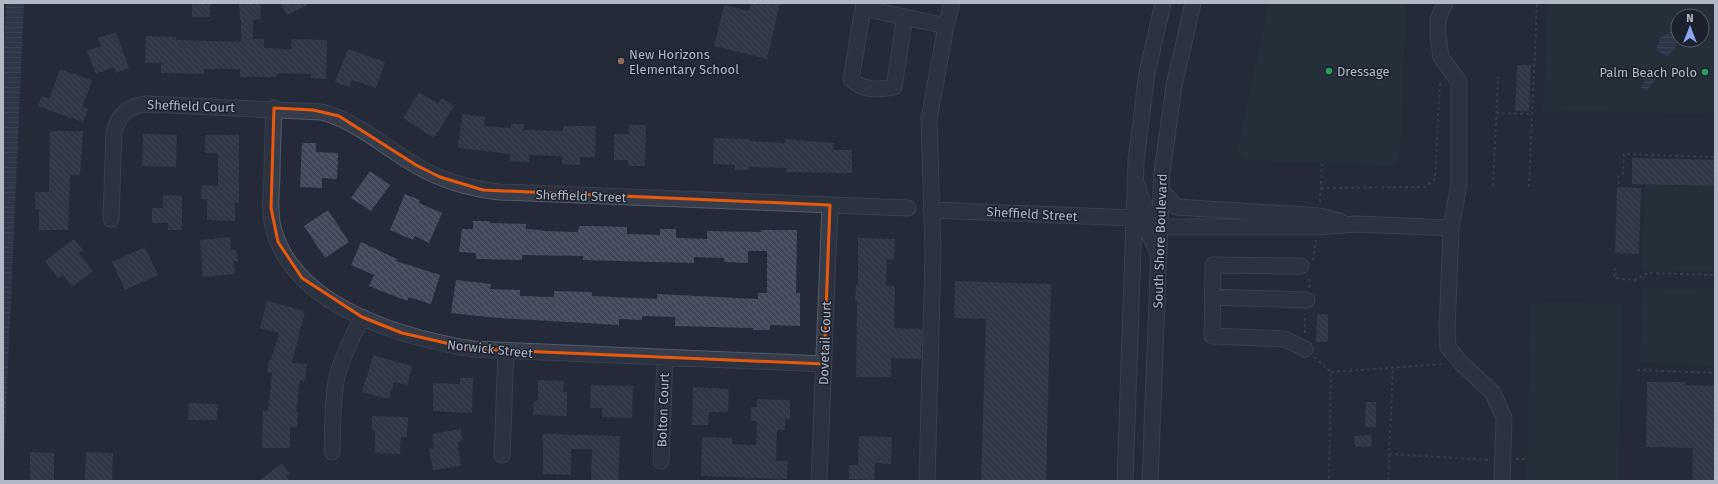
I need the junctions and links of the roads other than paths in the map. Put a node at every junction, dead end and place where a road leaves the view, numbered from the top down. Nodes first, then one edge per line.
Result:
1 (952, 3) edge
2 (1163, 3) edge
3 (1193, 3) edge
4 (1444, 3) edge
5 (864, 6) edge
6 (905, 17) junction
7 (946, 26) junction
8 (274, 108) junction
9 (1135, 179) junction
10 (1162, 191) junction
11 (830, 205) junction
12 (908, 208) dead end
13 (931, 210) junction
14 (1133, 218) junction
15 (111, 219) dead end
16 (1319, 222) junction
17 (1160, 227) junction
18 (1451, 228) junction
19 (1159, 258) junction
20 (1308, 269) road end
21 (1212, 297) junction
22 (1307, 300) road end
23 (362, 317) junction
24 (1305, 349) road end
25 (506, 352) junction
26 (665, 358) junction
27 (824, 364) junction
28 (332, 452) dead end
29 (502, 455) dead end
30 (661, 461) dead end
31 (819, 481) edge
32 (927, 481) edge
33 (1125, 481) edge
34 (1150, 481) edge
35 (1502, 481) edge

1 - 7 street
2 - 9 street
3 - 10 street, South Shore Boulevard
4 - 18 street
5 - 6 street
5 - 6 street
6 - 7 street
7 - 13 street
8 - 11 street, Sheffield Street
8 - 15 street, Sheffield Court
8 - 23 street, Norwick Street
9 - 14 street
9 - 17 street
10 - 16 street
10 - 17 street, South Shore Boulevard
11 - 12 street, Sheffield Street
11 - 27 street, Dovetail Court
13 - 14 street, Sheffield Street
13 - 32 street
14 - 19 street
14 - 33 street
16 - 17 street
16 - 18 street
17 - 19 street, South Shore Boulevard
18 - 35 street
19 - 34 street, South Shore Boulevard
20 - 21 street
21 - 22 street
21 - 24 street
23 - 25 street, Norwick Street
23 - 28 street
25 - 26 street, Norwick Street
25 - 29 street
26 - 27 street, Norwick Street
26 - 30 street, Bolton Court
27 - 31 street, Dovetail Court

